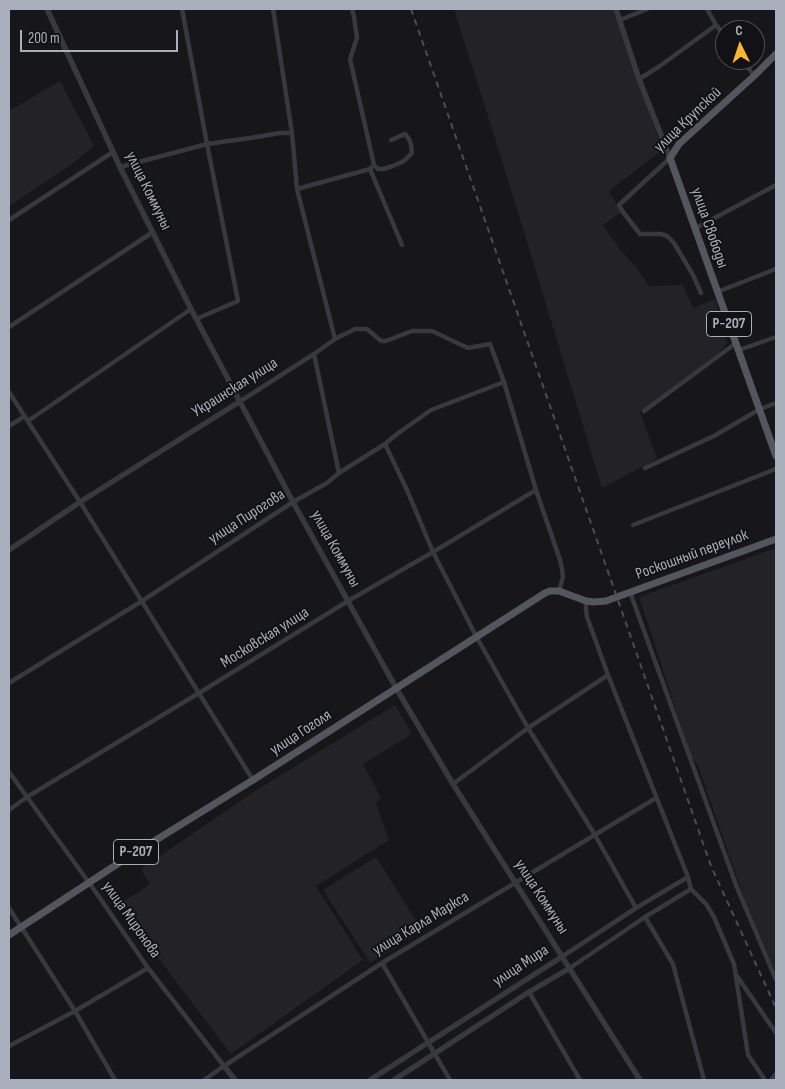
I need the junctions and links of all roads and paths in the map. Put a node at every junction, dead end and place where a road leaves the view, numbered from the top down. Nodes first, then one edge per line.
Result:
1 (47, 9) edge
2 (182, 9) edge
3 (273, 9) edge
4 (352, 9) edge
5 (616, 9) edge
6 (647, 9) edge
7 (707, 9) edge
8 (620, 20) junction
9 (715, 23) edge
10 (715, 26) edge
11 (776, 54) edge
12 (750, 70) edge
13 (754, 76) junction
14 (639, 79) junction
15 (292, 133) junction
16 (391, 140) dead end
17 (207, 144) junction
18 (113, 152) junction
19 (670, 158) junction
20 (374, 165) junction
21 (120, 167) junction
22 (370, 169) junction
23 (776, 185) edge
24 (297, 189) junction
25 (9, 220) edge
26 (694, 229) junction
27 (153, 232) junction
28 (402, 245) dead end
29 (776, 270) edge
30 (717, 292) junction
31 (701, 293) dead end
32 (191, 310) junction
33 (196, 319) junction
34 (9, 327) edge
35 (776, 337) edge
36 (335, 339) junction
37 (736, 343) junction
38 (739, 350) junction
39 (314, 354) junction
40 (504, 382) junction
41 (9, 392) edge
42 (239, 402) junction
43 (776, 403) edge
44 (760, 410) junction
45 (644, 411) dead end
46 (27, 419) junction
47 (9, 426) edge
48 (386, 444) junction
49 (776, 456) edge
50 (645, 468) dead end
51 (776, 469) edge
52 (339, 472) junction
53 (536, 490) junction
54 (80, 502) junction
55 (293, 502) junction
56 (634, 525) dead end
57 (776, 539) edge
58 (9, 550) edge
59 (433, 552) junction
60 (559, 591) junction
61 (630, 592) junction
62 (142, 601) junction
63 (348, 601) junction
64 (586, 601) junction
65 (476, 636) junction
66 (608, 675) junction
67 (9, 683) edge
68 (396, 688) junction
69 (199, 693) junction
70 (528, 728) junction
71 (9, 772) edge
72 (253, 780) junction
73 (453, 784) junction
74 (27, 797) junction
75 (656, 798) junction
76 (9, 810) edge
77 (595, 835) junction
78 (688, 877) junction
79 (515, 882) junction
80 (89, 883) junction
81 (691, 889) junction
82 (9, 908) edge
83 (636, 908) junction
84 (645, 917) junction
85 (21, 927) junction
86 (9, 935) edge
87 (562, 956) junction
88 (382, 962) junction
89 (148, 968) junction
90 (570, 968) junction
91 (736, 975) junction
92 (776, 980) edge
93 (529, 992) junction
94 (75, 1011) junction
95 (776, 1033) edge
96 (428, 1042) junction
97 (9, 1046) edge
98 (435, 1053) junction
99 (224, 1066) junction
100 (776, 1074) edge
101 (115, 1080) edge
102 (204, 1080) edge
103 (235, 1080) edge
104 (370, 1080) edge
105 (394, 1080) edge
106 (450, 1080) edge
107 (580, 1080) edge
108 (640, 1080) edge
109 (704, 1080) edge
110 (765, 1080) edge
111 (771, 1080) edge

1 - 18 street, улица Коммуны
2 - 17 street
3 - 15 street
4 - 20 street
5 - 8 street, улица Свободы
6 - 8 street
7 - 9 street
8 - 14 street, улица Свободы
10 - 14 street
11 - 13 main road, улица Крупской
12 - 13 street
13 - 19 main road, улица Крупской
14 - 19 street, улица Свободы
15 - 17 street
15 - 24 street
16 - 20 street
17 - 21 street
17 - 33 street
18 - 21 street, улица Коммуны
18 - 25 street
19 - 26 main road, улица Свободы / Р-207
19 - 31 street, улица Крупской
20 - 22 street
21 - 27 street, улица Коммуны
22 - 24 street
22 - 28 street
23 - 26 street
24 - 36 street
26 - 30 main road, улица Свободы / Р-207
27 - 32 street, улица Коммуны
27 - 34 street
29 - 30 street
30 - 37 main road, улица Свободы / Р-207
32 - 33 street, улица Коммуны
32 - 46 street
33 - 42 street, улица Коммуны
35 - 38 street
36 - 39 street, Украинская улица
36 - 40 street, Украинская улица
37 - 38 main road, улица Свободы / Р-207
37 - 45 street
38 - 44 main road, улица Свободы / Р-207
39 - 42 street, Украинская улица
39 - 52 street
40 - 48 street, улица Пирогова
40 - 53 street
41 - 46 street
42 - 54 street, Украинская улица
42 - 55 street, улица Коммуны
43 - 44 street
44 - 49 main road, улица Свободы / Р-207
44 - 50 street
46 - 47 street
46 - 54 street
48 - 52 street, улица Пирогова
48 - 59 street
51 - 56 street
52 - 55 street, улица Пирогова
53 - 59 street, Московская улица
53 - 60 street
54 - 58 street, Украинская улица
54 - 62 street
55 - 62 street, улица Пирогова
55 - 63 street, улица Коммуны
57 - 61 main road, Роскошный переулок
59 - 63 street, Московская улица
59 - 65 street
60 - 64 main road
60 - 65 main road, улица Гоголя / Р-207
61 - 64 main road, Роскошный переулок
61 - 92 street
62 - 67 street, улица Пирогова
62 - 69 street
63 - 68 street, улица Коммуны
63 - 69 street, Московская улица
64 - 66 street
65 - 68 main road, улица Гоголя / Р-207
65 - 70 street
66 - 70 street
66 - 75 street
68 - 72 main road, улица Гоголя / Р-207
68 - 73 street, улица Коммуны
69 - 72 street
69 - 74 street, Московская улица
70 - 73 street
70 - 77 street
71 - 74 street, улица Миронова
72 - 80 main road, улица Гоголя / Р-207
73 - 79 street, улица Коммуны
74 - 76 street, Московская улица
74 - 80 street, улица Миронова
75 - 77 street, улица Карла Маркса
75 - 78 street
77 - 79 street, улица Карла Маркса
77 - 83 street
78 - 81 street
78 - 83 street, улица Мира
79 - 87 street, улица Коммуны
79 - 88 street, улица Карла Маркса
80 - 85 main road, улица Гоголя / Р-207
80 - 89 street, улица Миронова
81 - 84 street, улица Мира
81 - 91 street
82 - 85 street
83 - 87 street, улица Мира
84 - 90 street, улица Мира
84 - 109 street
85 - 86 main road, улица Гоголя / Р-207
85 - 94 street
87 - 90 street, улица Коммуны
87 - 96 street, улица Мира
88 - 96 street
88 - 99 street, улица Карла Маркса
89 - 94 street
89 - 99 street, улица Миронова
90 - 93 street, улица Мира
90 - 108 street, улица Коммуны
91 - 95 street
91 - 110 street
93 - 98 street, улица Мира
93 - 107 street
94 - 97 street
94 - 101 street
96 - 98 street
96 - 104 street, улица Мира
98 - 105 street, улица Мира
98 - 106 street
99 - 102 street, улица Карла Маркса
99 - 103 street, улица Миронова
100 - 111 street

